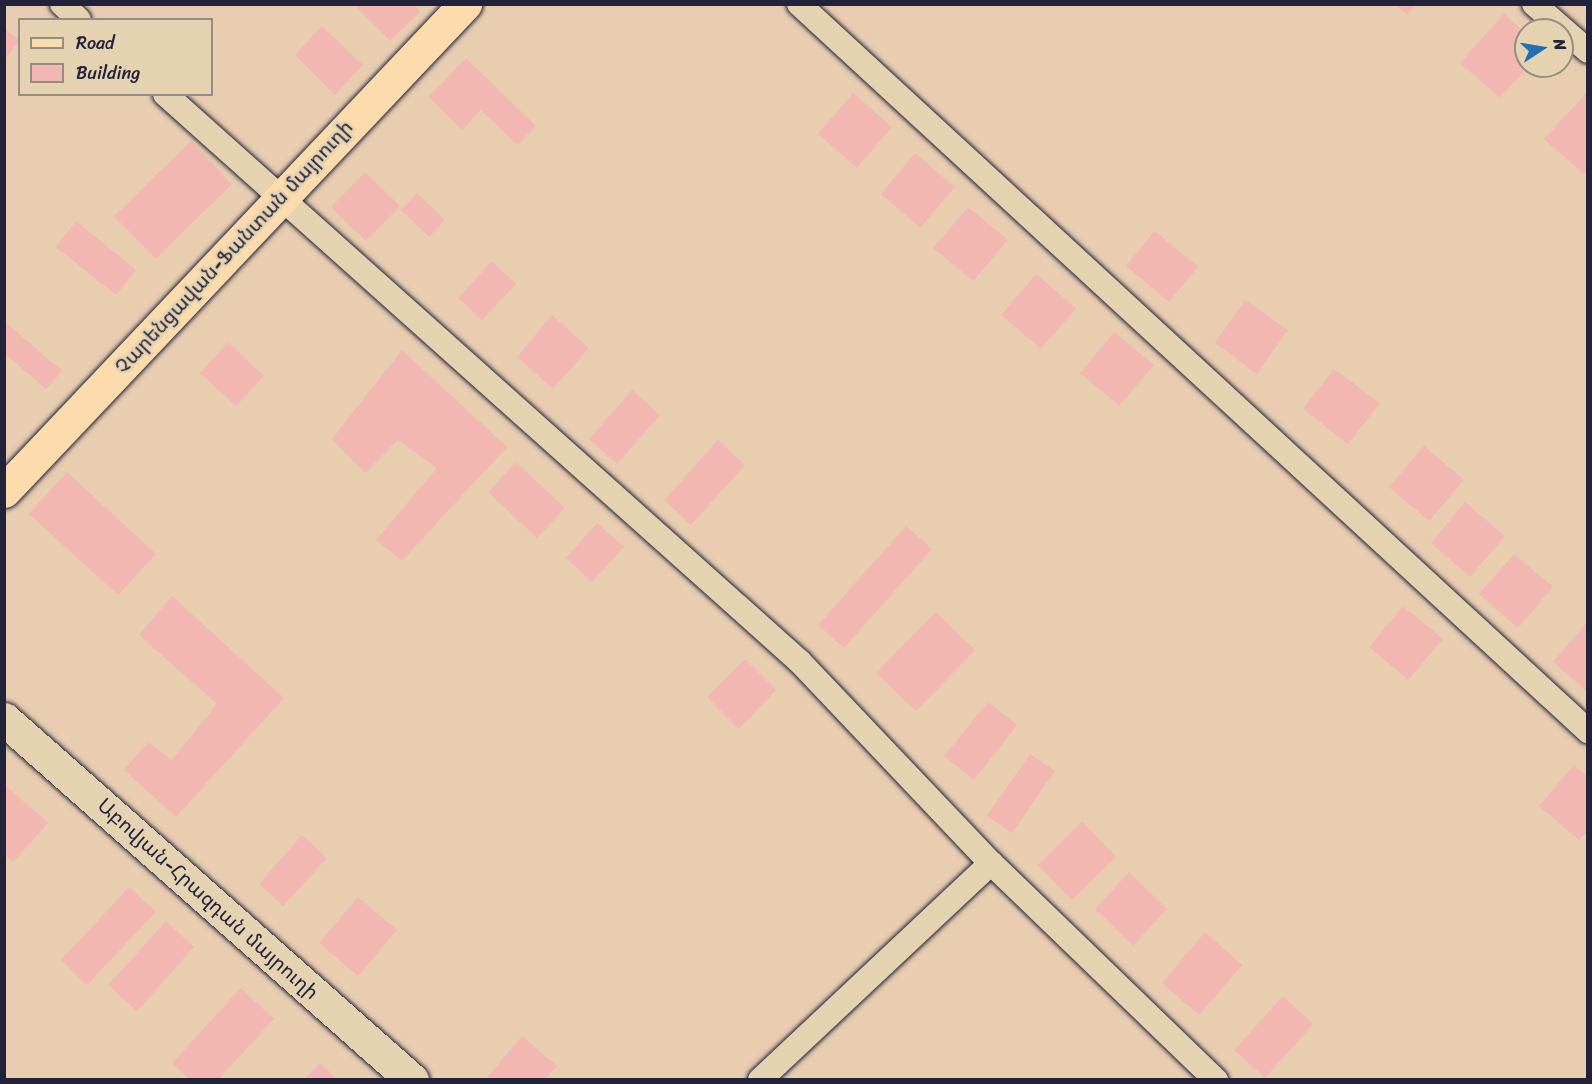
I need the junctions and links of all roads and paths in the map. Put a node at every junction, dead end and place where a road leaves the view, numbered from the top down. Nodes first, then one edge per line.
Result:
1 (62, 4) edge
2 (465, 4) edge
3 (799, 4) edge
4 (1534, 4) edge
5 (77, 18) edge
6 (1587, 51) edge
7 (167, 96) edge
8 (281, 196) junction
9 (4, 491) edge
10 (4, 719) edge
11 (1587, 731) edge
12 (991, 863) junction
13 (412, 1080) edge
14 (760, 1080) edge
15 (1216, 1080) edge

1 - 5 street
2 - 8 main road, Չարենցավան-Ֆանտան մայրուղի
3 - 11 street
4 - 6 street
7 - 8 street
8 - 9 main road, Չարենցավան-Ֆանտան մայրուղի
8 - 12 street
10 - 13 main road, Աբովյան-Հրազդան մայրուղի
12 - 14 street
12 - 15 street

